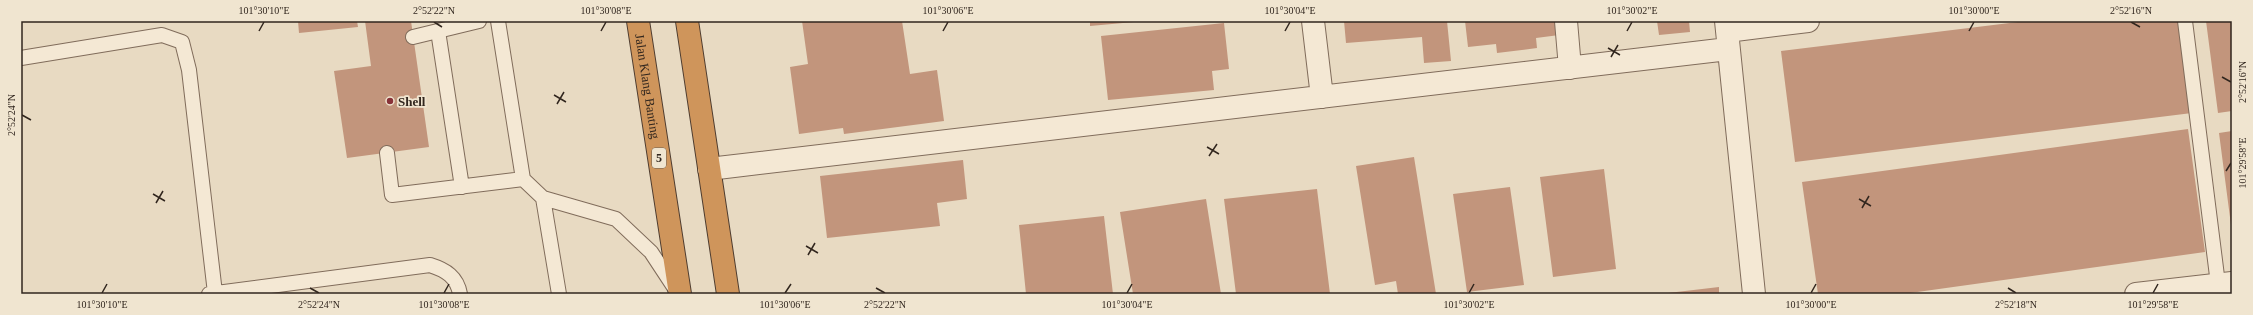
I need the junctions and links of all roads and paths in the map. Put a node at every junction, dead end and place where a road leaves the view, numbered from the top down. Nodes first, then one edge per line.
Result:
1 (479, 21) edge
2 (498, 21) edge
3 (638, 21) edge
4 (687, 21) edge
5 (1313, 21) edge
6 (1566, 21) edge
7 (1808, 21) edge
8 (2185, 21) edge
9 (438, 31) junction
10 (1727, 34) edge
11 (413, 38) dead end
12 (21, 58) edge
13 (1570, 68) junction
14 (1322, 97) junction
15 (388, 153) dead end
16 (709, 169) junction
17 (523, 179) junction
18 (462, 187) junction
19 (543, 198) junction
20 (2223, 287) edge
21 (212, 294) edge
22 (460, 294) edge
23 (559, 294) edge
24 (679, 294) edge
25 (728, 294) edge
26 (1754, 294) edge
27 (2136, 294) edge

1 - 9 lane
2 - 17 lane
3 - 24 highway, Jalan Klang Banting / 5
4 - 16 highway
5 - 14 street
6 - 13 street
7 - 10 street
8 - 20 lane
9 - 11 lane
9 - 18 lane
10 - 13 street
10 - 26 street
12 - 21 lane
13 - 14 street
14 - 16 street
15 - 18 lane
16 - 25 highway
17 - 18 lane
17 - 19 lane
19 - 23 lane
19 - 24 lane
20 - 27 street
21 - 22 lane

